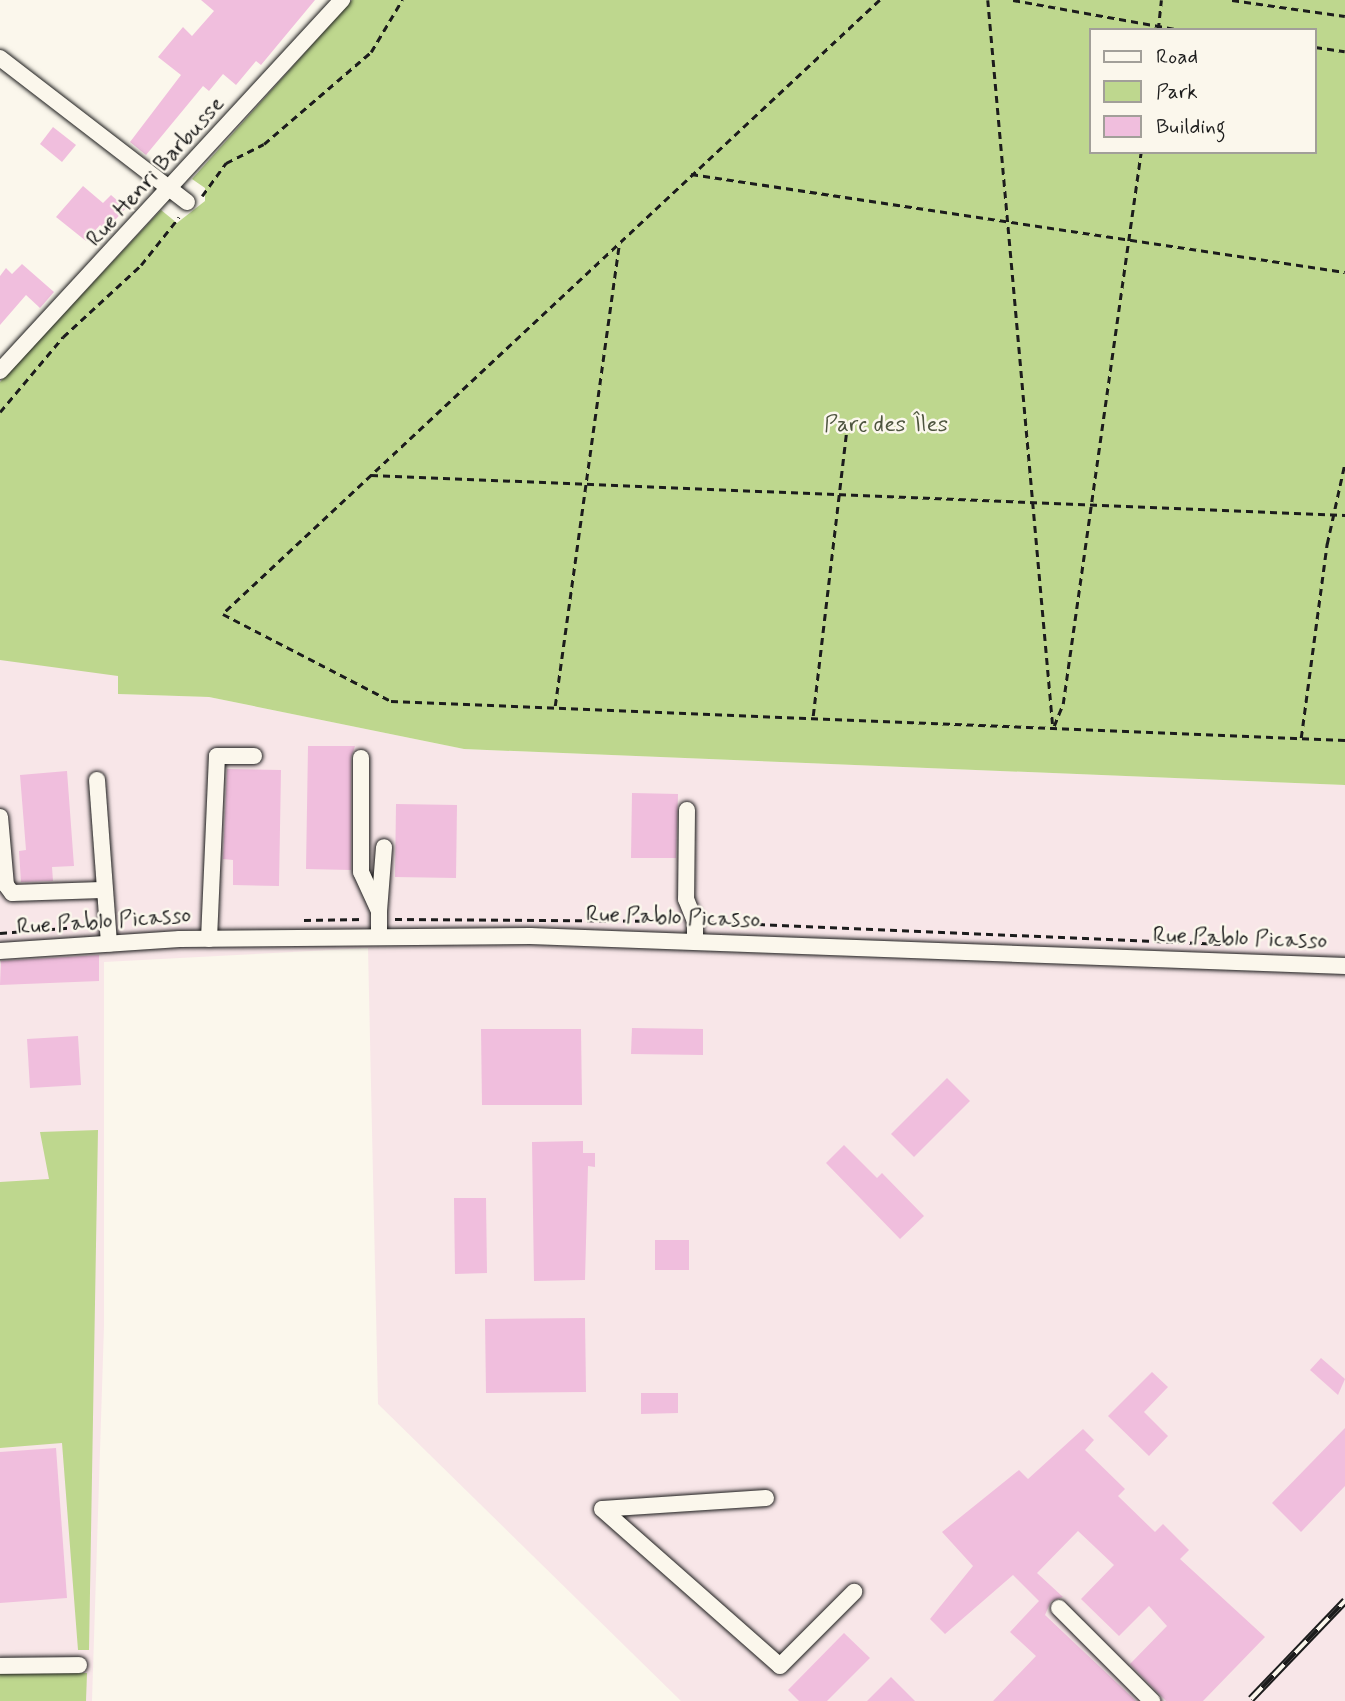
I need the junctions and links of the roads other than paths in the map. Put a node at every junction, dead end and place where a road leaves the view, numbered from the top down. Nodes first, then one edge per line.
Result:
1 (342, 0) edge
2 (0, 58) edge
3 (171, 190) junction
4 (187, 202) dead end
5 (0, 371) edge
6 (254, 756) dead end
7 (360, 758) dead end
8 (97, 780) dead end
9 (687, 810) dead end
10 (0, 817) edge
11 (384, 847) dead end
12 (102, 890) junction
13 (379, 911) junction
14 (379, 935) junction
15 (209, 939) junction
16 (695, 940) junction
17 (109, 944) junction
18 (0, 951) edge
19 (1345, 967) edge
20 (766, 1498) dead end
21 (854, 1592) dead end
22 (1059, 1608) dead end
23 (79, 1665) dead end
24 (0, 1666) edge
25 (1152, 1701) edge

1 - 3 street, Rue Henri Barbusse
2 - 3 street
3 - 4 street
3 - 5 street, Rue Henri Barbusse
6 - 15 street
7 - 13 street
8 - 12 street
9 - 16 street
10 - 12 street
11 - 13 street
12 - 17 street
13 - 14 street
14 - 15 street, Rue Pablo Picasso
14 - 16 street, Rue Pablo Picasso
15 - 17 street, Rue Pablo Picasso
16 - 19 street, Rue Pablo Picasso
17 - 18 street, Rue Pablo Picasso
20 - 21 street
22 - 25 street
23 - 24 street

